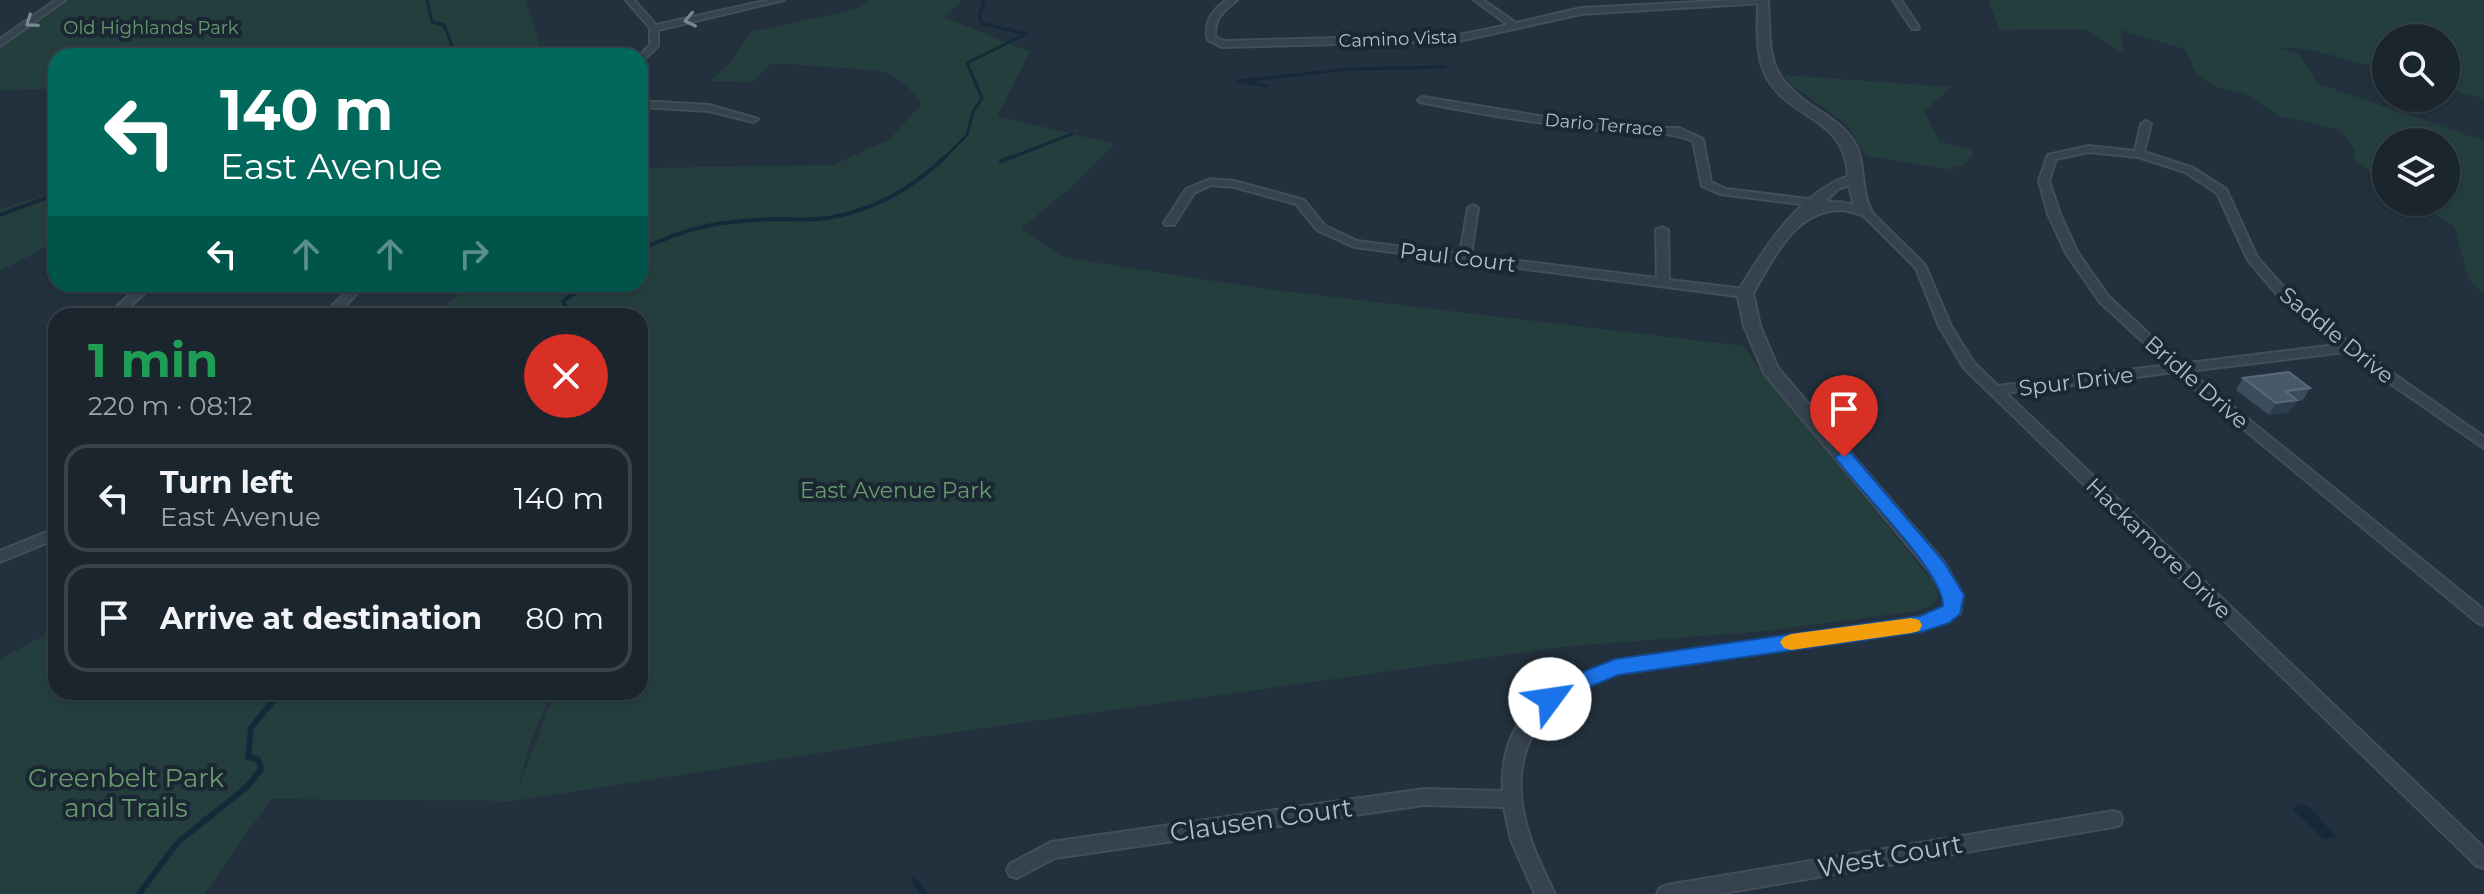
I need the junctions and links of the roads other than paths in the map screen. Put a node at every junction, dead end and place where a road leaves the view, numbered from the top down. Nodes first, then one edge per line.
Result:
1 (61, 0) edge
2 (630, 0) edge
3 (780, 0) edge
4 (1233, 0) edge
5 (1478, 0) edge
6 (1897, 0) edge
7 (1763, 1) edge
8 (1513, 24) junction
9 (1915, 27) dead end
10 (654, 28) junction
11 (0, 43) edge
12 (648, 52) edge
13 (1423, 100) dead end
14 (648, 104) edge
15 (753, 119) dead end
16 (2146, 124) dead end
17 (2139, 154) junction
18 (1854, 178) junction
19 (1473, 208) dead end
20 (1809, 209) junction
21 (1865, 212) junction
22 (1170, 223) dead end
23 (1662, 230) dead end
24 (1465, 258) junction
25 (1663, 283) junction
26 (139, 292) edge
27 (352, 292) edge
28 (1745, 293) junction
29 (122, 308) edge
30 (337, 308) edge
31 (2347, 348) junction
32 (2179, 369) junction
33 (1995, 390) junction
34 (2484, 444) edge
35 (48, 536) edge
36 (0, 557) edge
37 (1953, 609) joint
38 (2484, 619) edge
39 (1511, 799) junction
40 (2113, 819) dead end
41 (2484, 860) edge
42 (1017, 870) dead end
43 (1545, 894) edge
44 (1667, 894) edge

1 -> 11 street
2 - 10 street
3 -> 10 street
4 - 8 street, Camino Vista
5 - 8 street
6 - 9 street
7 - 8 street, Camino Vista
7 - 18 street
10 - 12 street
13 - 20 street, Dario Terrace
14 - 15 street
16 - 17 street
17 - 31 street, Saddle Drive
17 - 32 street, Bridle Drive
18 - 20 street
18 - 21 street
19 - 24 street
20 - 21 street
20 - 28 street
21 - 33 street, Hackamore Drive
22 - 24 street, Paul Court
23 - 25 street
24 - 25 street, Paul Court
25 - 28 street, Paul Court
26 - 29 street
27 - 30 street
28 - 37 street
31 - 32 street, Spur Drive
31 - 34 street, Saddle Drive
32 - 33 street, Spur Drive
32 - 38 street, Bridle Drive
33 - 41 street, Hackamore Drive
35 - 36 street
37 - 39 street
39 - 42 street, Clausen Court
39 - 43 street
40 - 44 street, West Court

